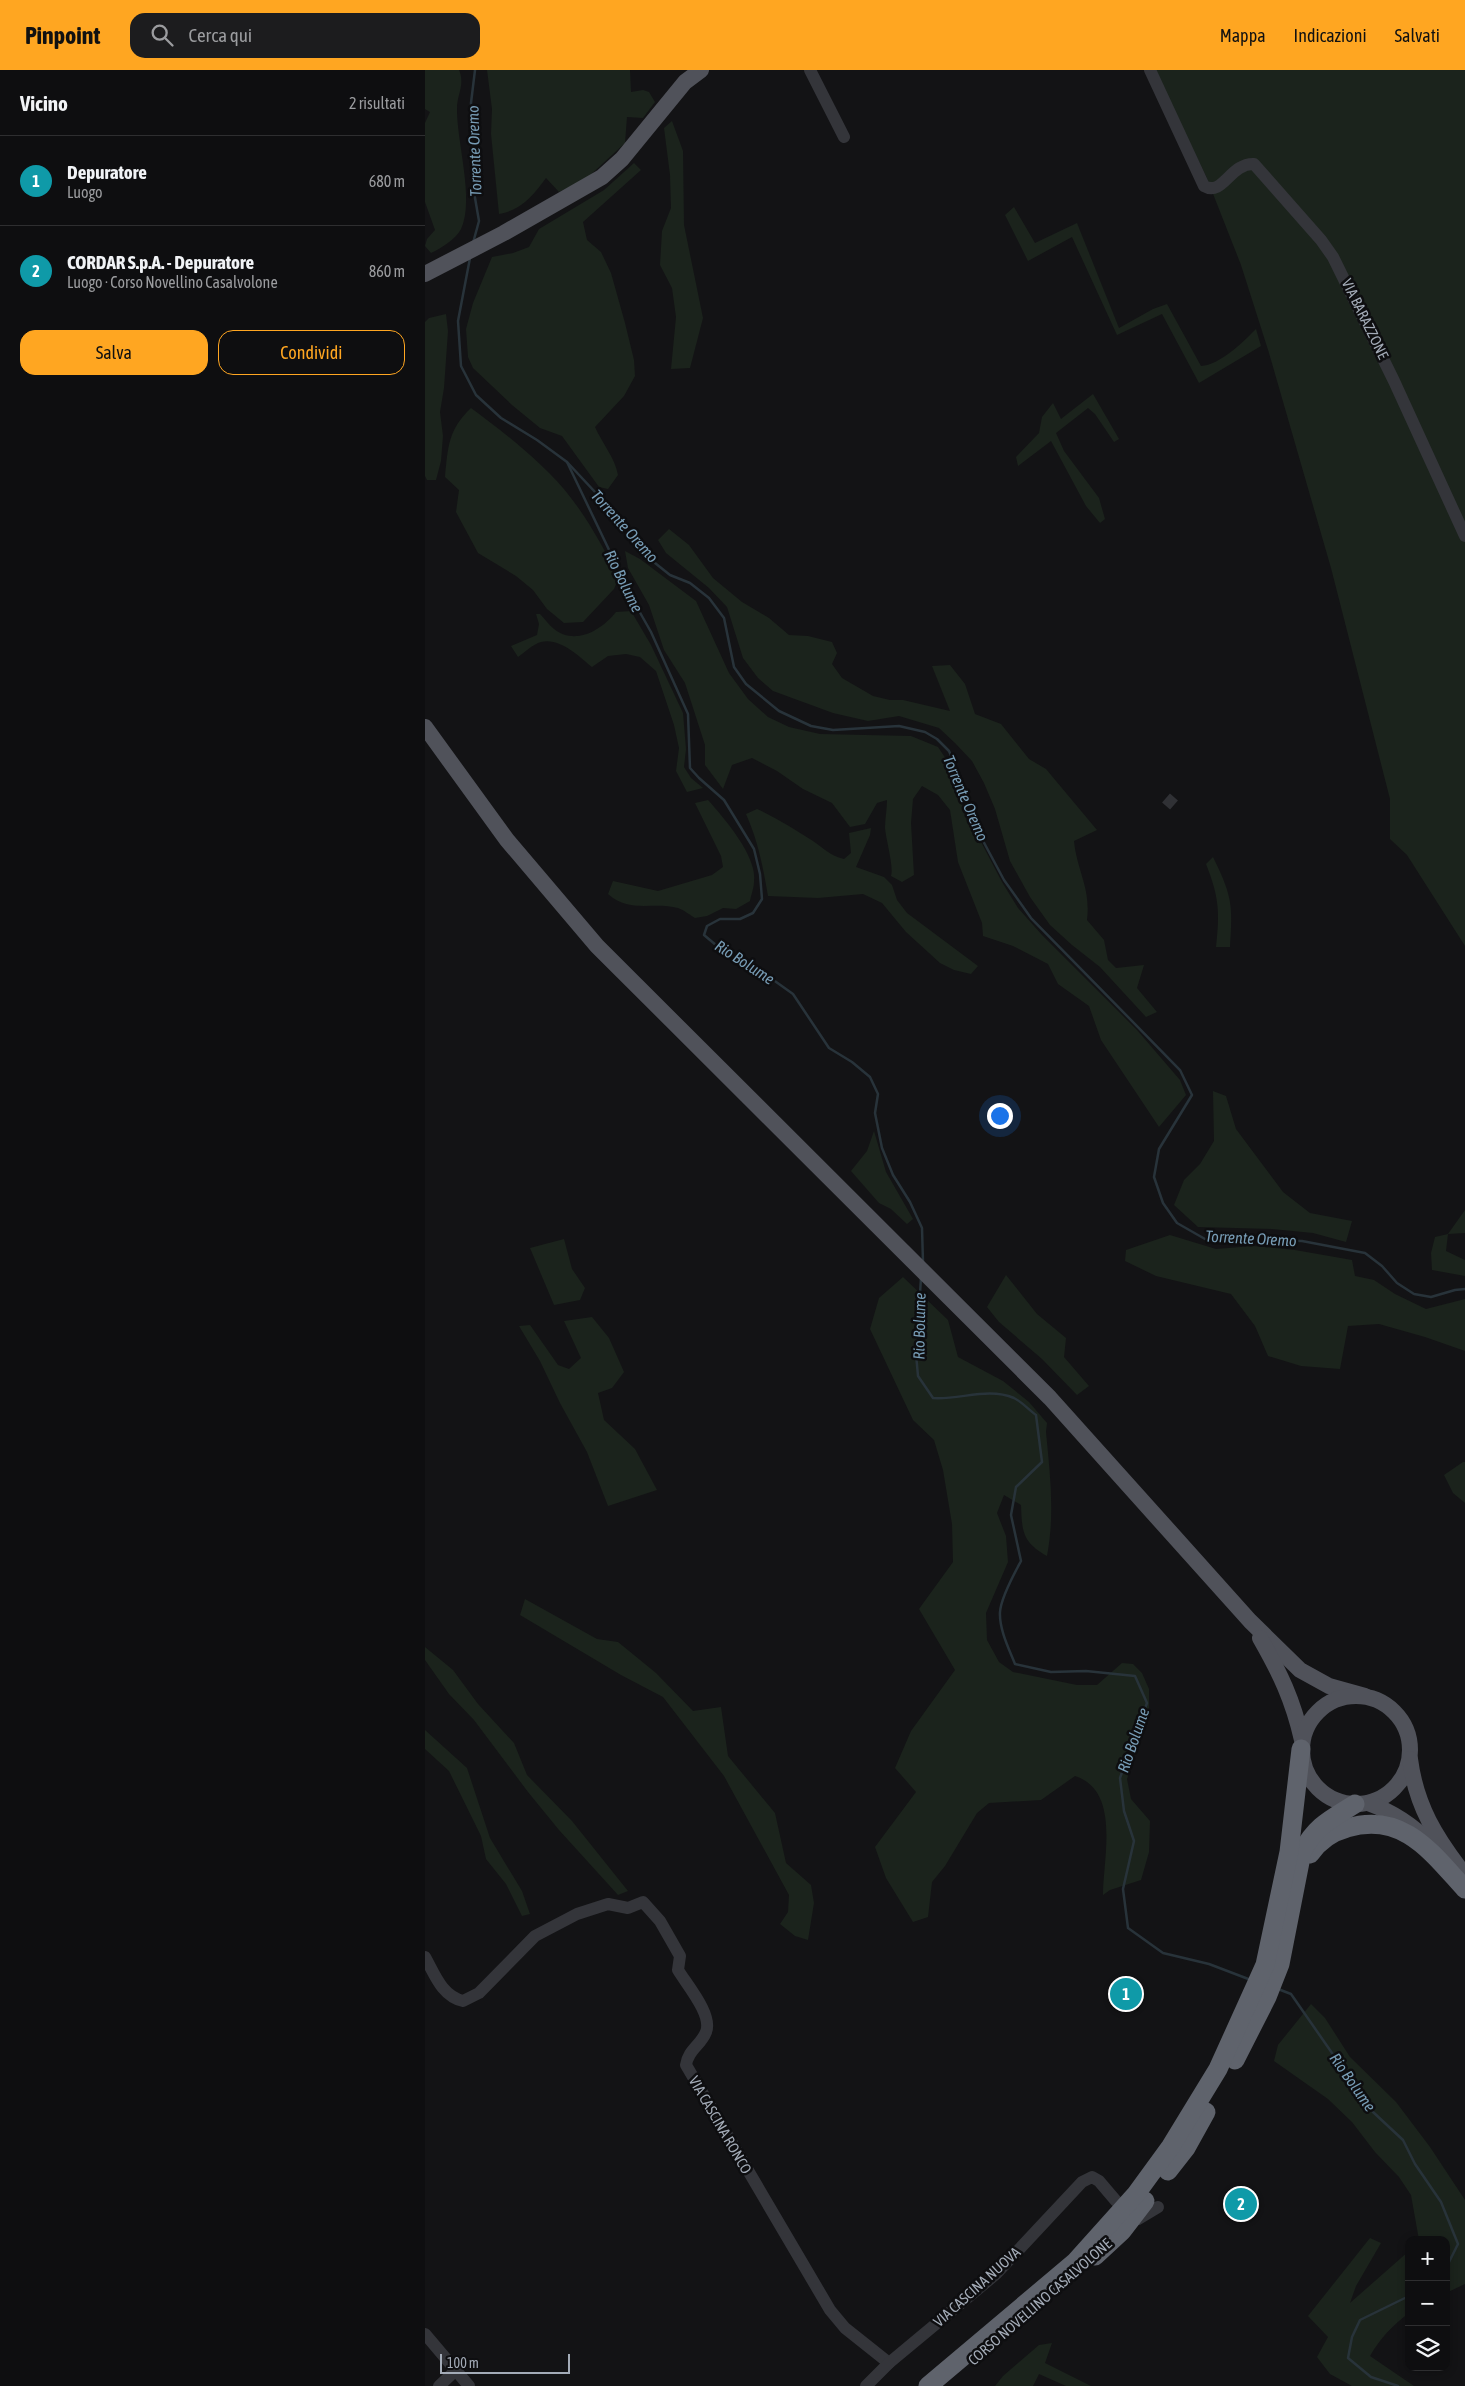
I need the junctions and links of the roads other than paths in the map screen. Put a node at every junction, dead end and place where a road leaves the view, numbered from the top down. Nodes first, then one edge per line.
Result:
1 (701, 70) edge
2 (810, 70) edge
3 (1150, 70) edge
4 (845, 137) dead end
5 (425, 274) edge
6 (1465, 536) edge
7 (425, 727) edge
8 (1250, 1621) junction
9 (1365, 1696) junction
10 (1301, 1745) junction
11 (1410, 1755) junction
12 (1361, 1804) junction
13 (1297, 1874) junction
14 (1465, 1877) edge
15 (1465, 1890) edge
16 (425, 1957) edge
17 (1272, 1965) junction
18 (1260, 1996) junction
19 (1116, 2201) dead end
20 (1158, 2207) dead end
21 (1138, 2219) dead end
22 (425, 2334) edge
23 (889, 2363) junction
24 (456, 2370) junction
25 (439, 2386) edge
26 (469, 2386) edge
27 (866, 2386) edge
28 (928, 2386) edge
29 (944, 2386) edge

1 - 5 main road
2 - 4 street
3 - 6 street, VIA BARAZZONE
7 - 8 main road
8 - 9 main road
8 - 10 main road
9 - 10 main road
9 - 11 main road
10 - 12 main road
10 - 17 highway, CORSO NOVELLINO CASALVOLONE
11 - 12 main road
11 - 14 main road
12 - 13 highway, CORSO NOVELLINO CASALVOLONE
12 - 14 main road
13 - 15 highway
13 - 17 highway, CORSO NOVELLINO CASALVOLONE
16 - 23 street, VIA CASCINA RONCO
17 - 18 highway, CORSO NOVELLINO CASALVOLONE
18 - 28 highway, CORSO NOVELLINO CASALVOLONE
18 - 29 highway, CORSO NOVELLINO CASALVOLONE
19 - 23 street, VIA CASCINA NUOVA
20 - 21 street
22 - 24 street
23 - 27 street, VIA CASCINA NUOVA
24 - 25 street
24 - 26 street

